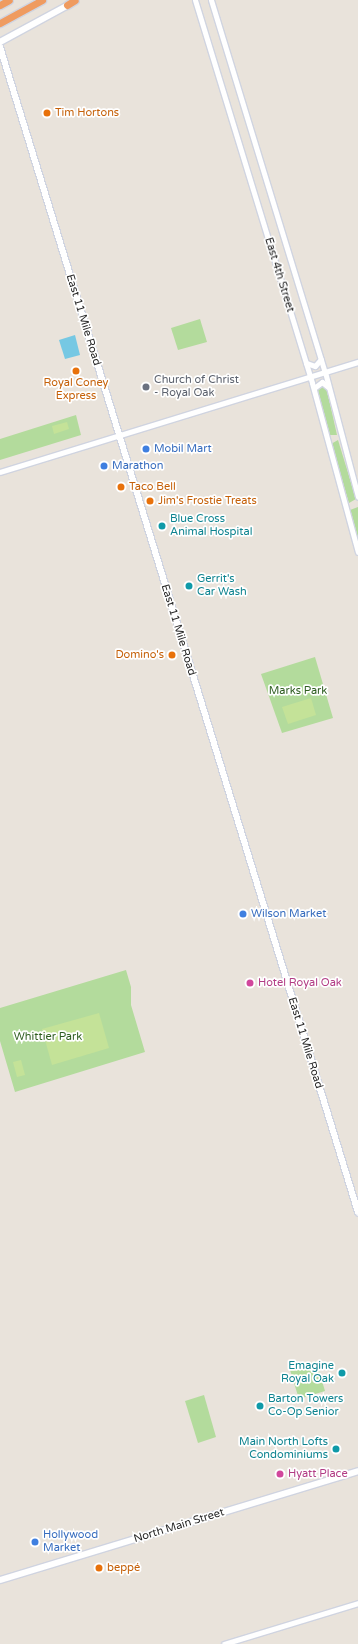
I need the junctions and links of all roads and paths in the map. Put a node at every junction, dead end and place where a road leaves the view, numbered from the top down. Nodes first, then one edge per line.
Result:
1 (9, 0) edge
2 (42, 0) edge
3 (76, 0) edge
4 (195, 0) edge
5 (211, 0) edge
6 (0, 5) edge
7 (67, 5) joint
8 (0, 23) edge
9 (0, 42) edge
10 (0, 47) edge
11 (320, 359) junction
12 (358, 362) edge
13 (306, 363) junction
14 (325, 372) junction
15 (310, 377) junction
16 (329, 387) junction
17 (314, 388) junction
18 (118, 435) junction
19 (0, 472) edge
20 (358, 497) edge
21 (358, 552) edge
22 (358, 1212) edge
23 (358, 1471) edge
24 (0, 1580) edge
25 (358, 1603) edge
26 (224, 1644) edge

1 - 6 highway
2 - 8 highway
3 - 7 highway
4 - 13 street, East 4th Street
5 - 11 street, East 4th Street
7 - 9 main road
10 - 18 main road, East 11 Mile Road
11 - 13 street
11 - 14 street, East 4th Street
12 - 14 street
13 - 15 street, East 4th Street
14 - 15 street
14 - 16 street, East 4th Street
15 - 17 street, East 4th Street
15 - 18 street
16 - 17 street
16 - 20 street, East 4th Street
17 - 21 street, East 4th Street
18 - 19 street
18 - 22 main road, East 11 Mile Road
23 - 24 main road, North Main Street
25 - 26 street

